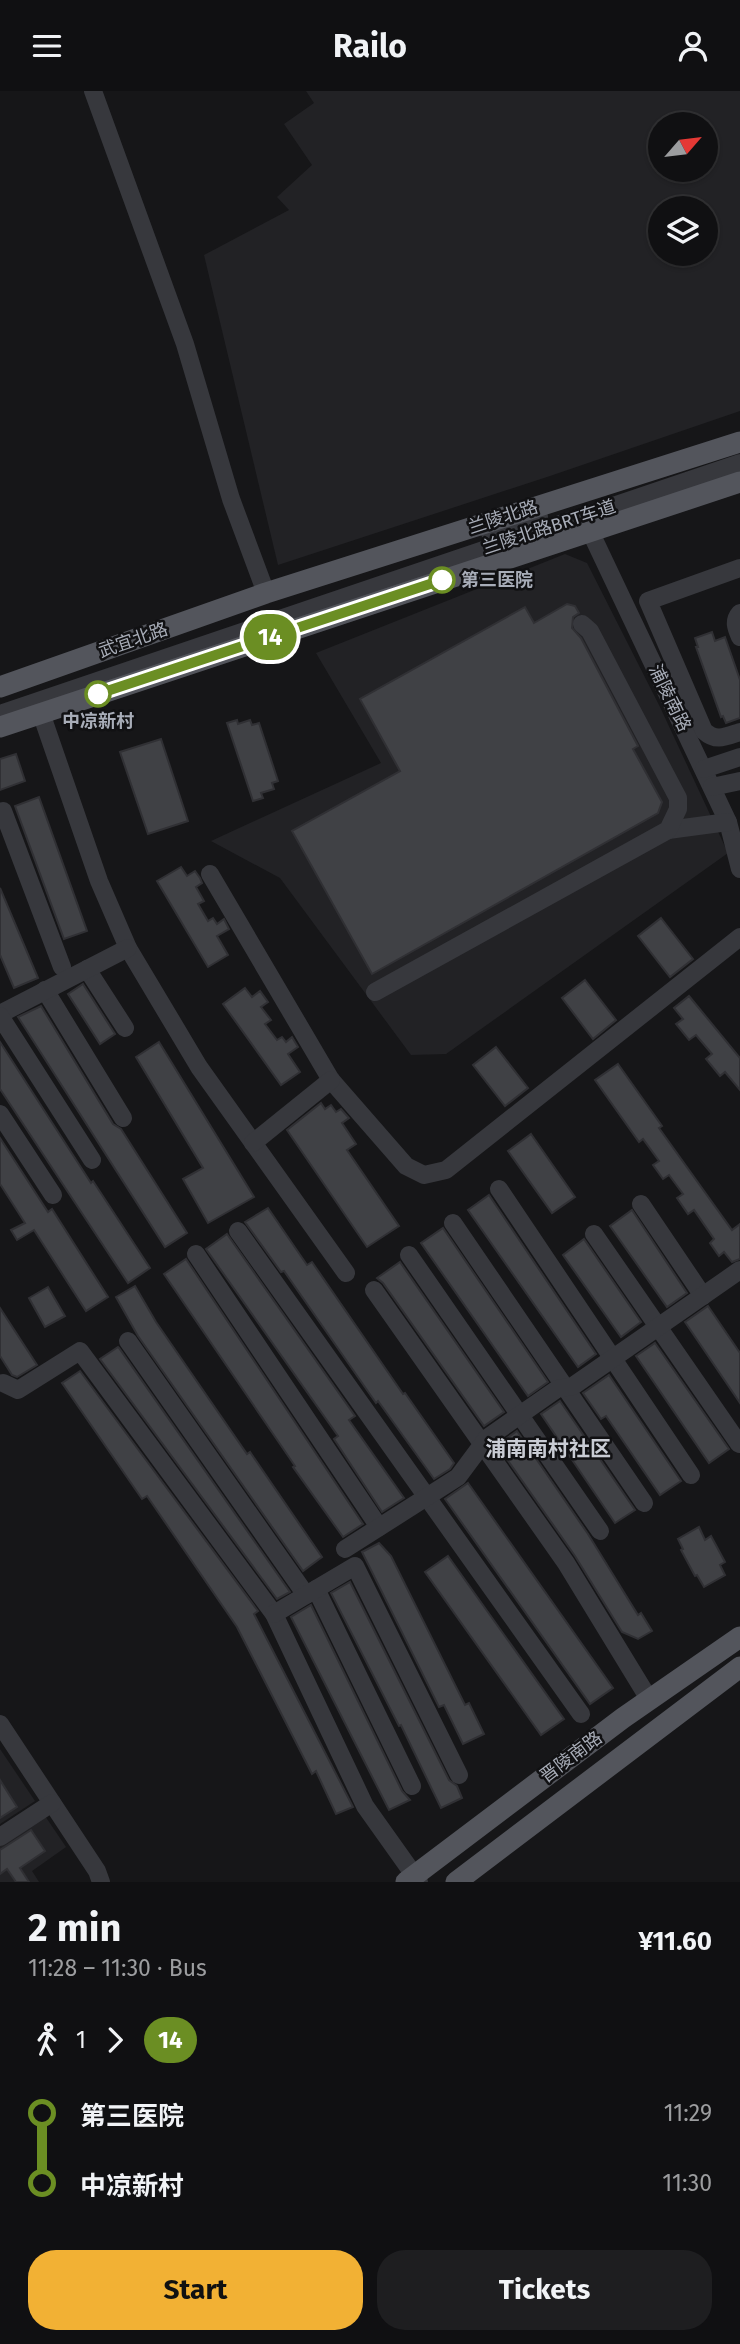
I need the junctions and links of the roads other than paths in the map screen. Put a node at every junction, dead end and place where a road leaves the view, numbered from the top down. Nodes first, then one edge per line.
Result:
1 (93, 91) edge
2 (740, 442) edge
3 (740, 453) edge
4 (740, 463) edge
5 (659, 467) junction
6 (740, 482) edge
7 (590, 531) junction
8 (490, 533) dead end
9 (740, 568) edge
10 (266, 593) junction
11 (740, 613) edge
12 (582, 624) dead end
13 (740, 637) edge
14 (0, 687) edge
15 (41, 713) junction
16 (0, 714) edge
17 (0, 727) edge
18 (740, 732) edge
19 (740, 757) edge
20 (704, 769) junction
21 (740, 781) edge
22 (712, 787) junction
23 (0, 812) edge
24 (728, 822) junction
25 (668, 829) junction
26 (740, 869) edge
27 (210, 874) dead end
28 (740, 937) edge
29 (128, 948) junction
30 (62, 967) dead end
31 (87, 969) junction
32 (45, 990) junction
33 (375, 992) dead end
34 (0, 1015) edge
35 (125, 1028) dead end
36 (331, 1080) junction
37 (0, 1114) edge
38 (123, 1118) dead end
39 (253, 1143) junction
40 (92, 1160) dead end
41 (499, 1189) dead end
42 (53, 1195) dead end
43 (641, 1204) dead end
44 (453, 1223) dead end
45 (238, 1231) dead end
46 (594, 1234) dead end
47 (195, 1255) dead end
48 (409, 1255) dead end
49 (740, 1270) edge
50 (346, 1273) dead end
51 (374, 1290) dead end
52 (703, 1296) junction
53 (658, 1327) junction
54 (128, 1341) dead end
55 (613, 1358) junction
56 (1, 1382) edge
57 (565, 1388) junction
58 (520, 1415) junction
59 (739, 1444) edge
60 (482, 1445) junction
61 (691, 1475) dead end
62 (426, 1497) junction
63 (644, 1503) dead end
64 (379, 1527) junction
65 (600, 1531) dead end
66 (345, 1549) dead end
67 (311, 1592) junction
68 (274, 1614) junction
69 (740, 1637) edge
70 (740, 1667) edge
71 (649, 1699) junction
72 (581, 1714) dead end
73 (0, 1724) edge
74 (459, 1775) dead end
75 (412, 1786) dead end
76 (52, 1803) junction
77 (0, 1837) edge
78 (413, 1880) edge
79 (102, 1882) edge
80 (456, 1882) edge

1 - 10 street
2 - 5 main road, 兰陵北路
3 - 5 street
3 - 8 street, 兰陵北路BRT车道
4 - 16 street, 兰陵北路BRT车道
5 - 10 main road, 兰陵北路
6 - 7 main road
7 - 15 main road
7 - 20 street, 浦陵南路
9 - 18 street
10 - 14 main road, 武宜北路
11 - 13 street
12 - 25 street
15 - 17 main road
15 - 29 street
19 - 20 street
20 - 22 street, 浦陵南路
21 - 22 street
22 - 24 street, 浦陵南路
23 - 30 street
24 - 25 street
24 - 26 street, 浦陵南路
25 - 33 street
27 - 36 street
28 - 36 street
29 - 31 street
29 - 39 street
31 - 32 street
31 - 35 street
32 - 34 street
32 - 38 street
34 - 40 street
36 - 39 street
37 - 42 street
39 - 50 street
41 - 55 street
43 - 52 street
44 - 57 street
45 - 62 street
46 - 53 street
47 - 64 street
48 - 58 street
49 - 52 street
51 - 60 street
52 - 53 street
53 - 55 street
53 - 59 street
54 - 67 street
55 - 57 street
55 - 61 street
56 - 68 street
57 - 58 street
57 - 63 street
58 - 60 street
58 - 65 street
60 - 62 street
60 - 71 street
62 - 64 street
62 - 72 street
64 - 66 street
67 - 68 street
67 - 74 street
67 - 75 street
68 - 78 street
69 - 71 main road, 晋陵南路
70 - 80 main road, 晋陵南路
71 - 78 main road, 晋陵南路
73 - 76 street
76 - 77 street
76 - 79 street

